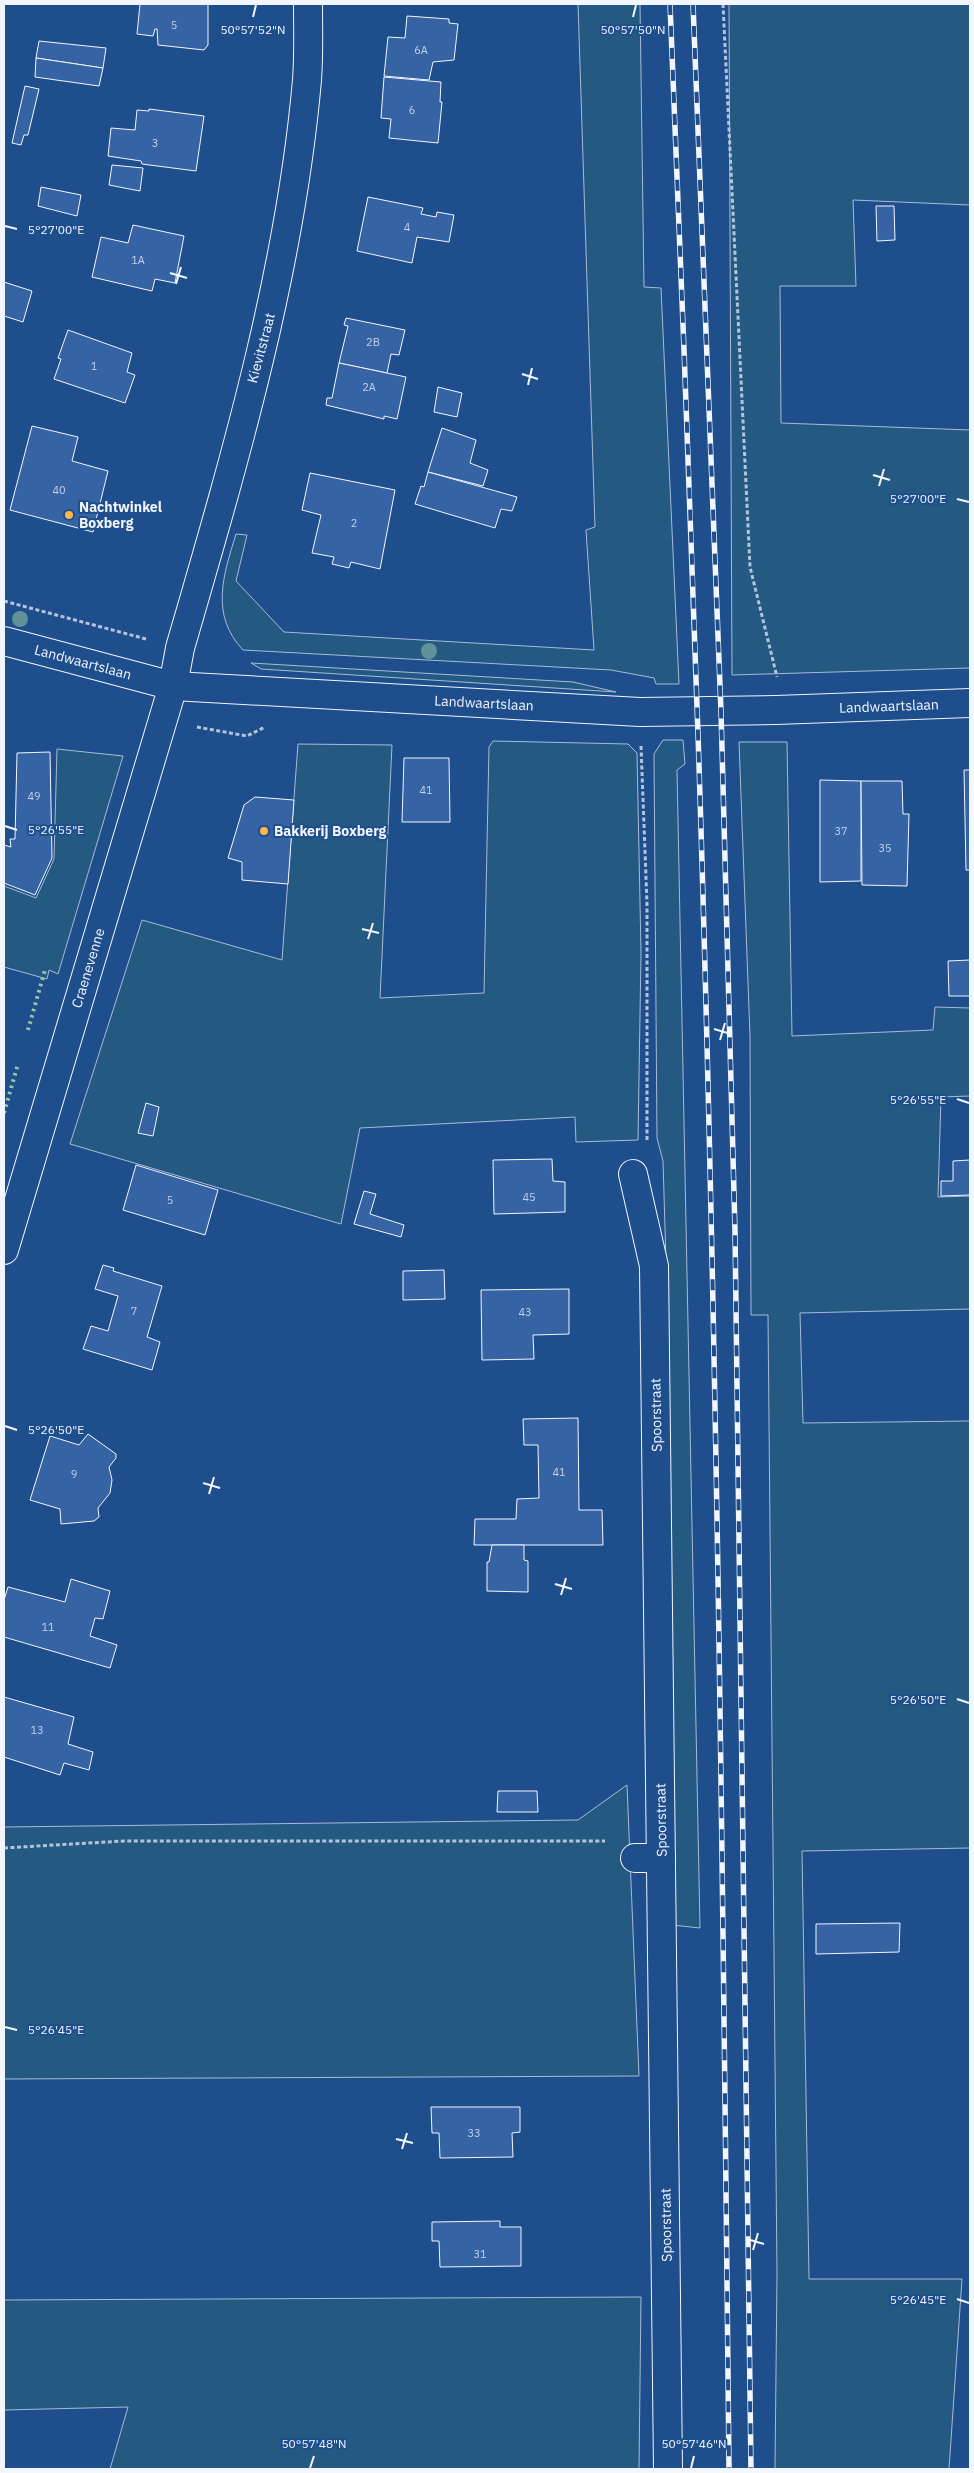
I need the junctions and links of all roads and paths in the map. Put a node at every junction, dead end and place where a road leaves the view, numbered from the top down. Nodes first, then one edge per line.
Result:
1 (308, 4) edge
2 (723, 4) edge
3 (4, 601) edge
4 (4, 641) edge
5 (180, 648) junction
6 (173, 686) junction
7 (970, 703) edge
8 (780, 710) junction
9 (641, 741) dead end
10 (648, 1140) dead end
11 (633, 1174) dead end
12 (4, 1250) edge
13 (4, 1848) edge
14 (634, 1858) joint
15 (661, 1858) junction
16 (668, 2469) edge

1 - 5 street, Kievitstraat
2 - 8 path
3 - 5 path
4 - 6 street, Landwaartslaan
5 - 6 street, Kievitstraat
6 - 8 street, Landwaartslaan
6 - 12 street, Craenevenne
7 - 8 street, Landwaartslaan
9 - 10 path
11 - 15 street, Spoorstraat
13 - 14 path
14 - 15 street
15 - 16 street, Spoorstraat

